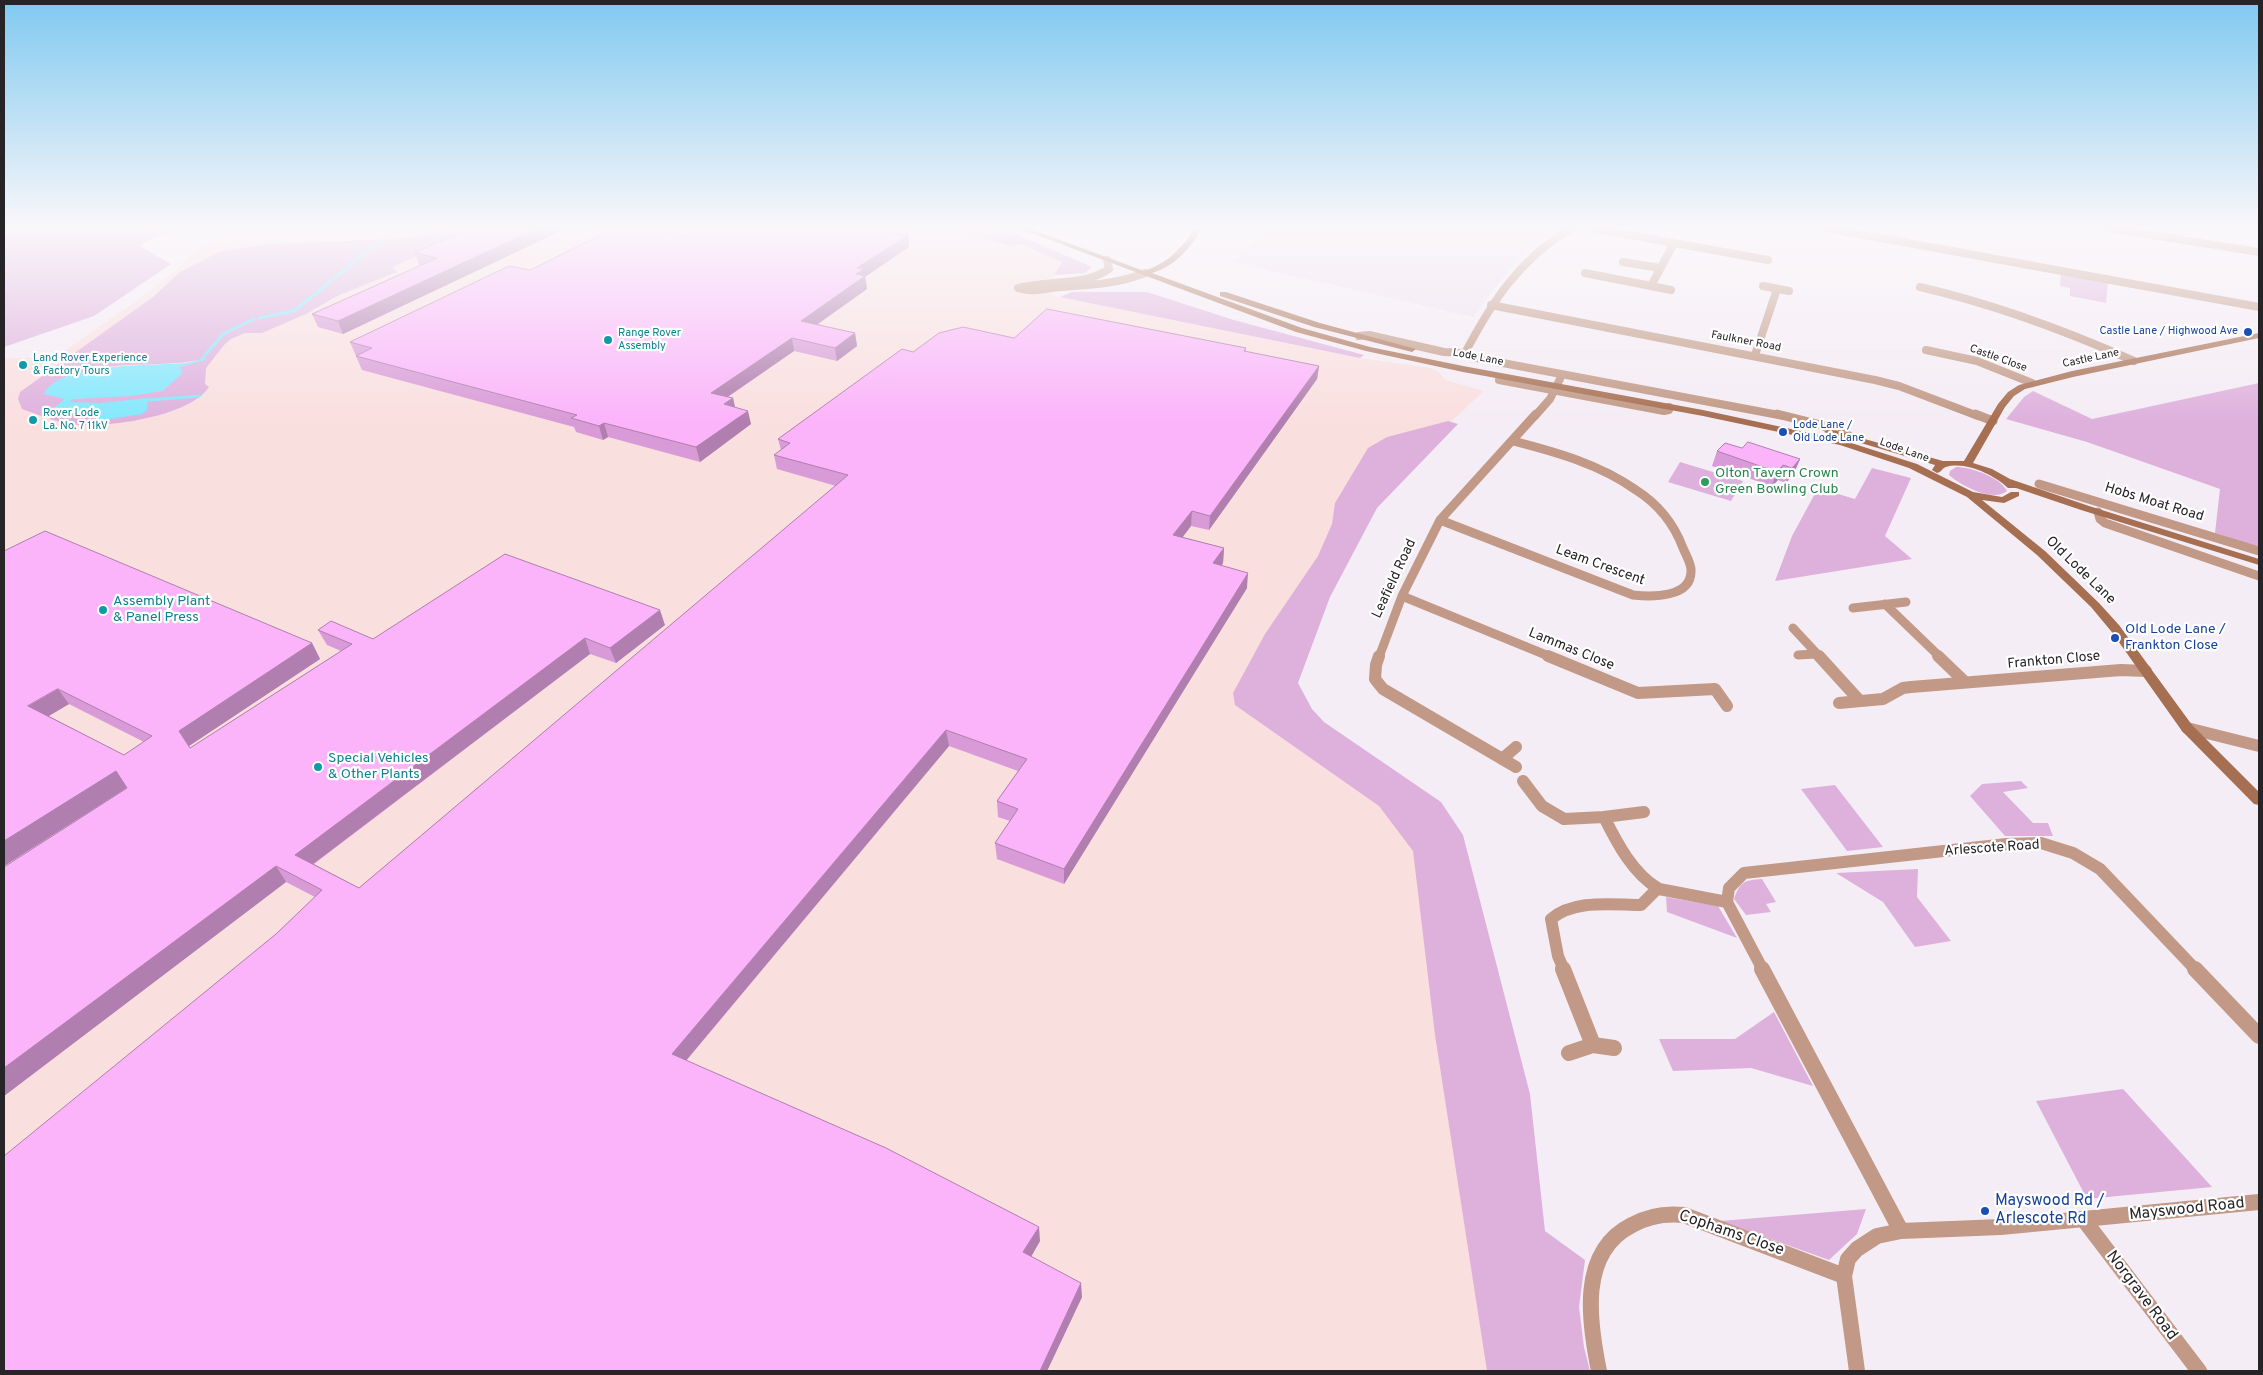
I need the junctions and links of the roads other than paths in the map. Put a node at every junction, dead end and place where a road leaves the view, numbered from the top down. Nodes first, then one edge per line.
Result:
1 (1197, 292) edge
2 (1217, 292) edge
3 (1500, 292) edge
4 (1776, 292) edge
5 (1940, 292) edge
6 (2178, 292) edge
7 (1491, 305) junction
8 (2259, 307) edge
9 (2259, 334) edge
10 (1359, 336) junction
11 (1926, 351) dead end
12 (1465, 353) junction
13 (1755, 355) junction
14 (2134, 361) junction
15 (1500, 380) dead end
16 (2032, 384) junction
17 (1556, 385) junction
18 (1993, 421) junction
19 (1849, 436) junction
20 (1514, 441) junction
21 (1942, 464) junction
22 (1967, 464) junction
23 (1939, 478) junction
24 (2007, 481) junction
25 (2039, 484) dead end
26 (2015, 494) junction
27 (1970, 495) junction
28 (2004, 500) junction
29 (2085, 508) junction
30 (2098, 512) junction
31 (1440, 520) junction
32 (2010, 528) junction
33 (2259, 551) edge
34 (2259, 562) edge
35 (2259, 576) edge
36 (1402, 596) junction
37 (1906, 602) dead end
38 (1885, 604) junction
39 (1853, 608) dead end
40 (1793, 628) dead end
41 (1816, 654) junction
42 (1798, 655) dead end
43 (2146, 671) junction
44 (1965, 682) junction
45 (1858, 700) junction
46 (1839, 703) dead end
47 (1727, 706) dead end
48 (2187, 728) junction
49 (2259, 746) edge
50 (1516, 747) dead end
51 (1502, 759) junction
52 (1516, 767) dead end
53 (1523, 781) dead end
54 (2259, 800) edge
55 (1644, 812) dead end
56 (1604, 816) junction
57 (1658, 888) junction
58 (1727, 902) junction
59 (2259, 1036) edge
60 (1594, 1045) junction
61 (1614, 1048) dead end
62 (1569, 1053) dead end
63 (2259, 1202) edge
64 (2084, 1220) junction
65 (1901, 1231) junction
66 (1844, 1276) junction
67 (1600, 1371) edge
68 (1856, 1371) edge
69 (2199, 1371) edge

1 - 17 main road, Lode Lane
2 - 10 main road, Lode Lane
3 - 7 street
4 - 13 street
5 - 14 street
6 - 8 street
7 - 12 street
7 - 13 street, Faulkner Road
9 - 14 main road, Castle Lane
10 - 12 street, Lode Lane
10 - 17 main road, Lode Lane
11 - 16 street, Castle Close
12 - 19 street, Lode Lane
13 - 18 street, Faulkner Road
14 - 16 main road, Castle Lane
15 - 17 street
16 - 18 main road, Castle Lane
17 - 19 main road, Lode Lane
17 - 20 street, Leafield Road
17 - 23 main road, Lode Lane
18 - 22 main road, Castle Lane
19 - 21 main road, Lode Lane
20 - 31 street, Leafield Road
20 - 31 street, Leam Crescent
21 - 22 main road, Lode Lane
21 - 23 main road
22 - 24 main road, Hobs Moat Road
23 - 27 main road, Lode Lane
24 - 26 main road
24 - 29 main road, Hobs Moat Road
25 - 33 street, Hobs Moat Road
26 - 28 main road
26 - 29 main road, Hobs Moat Road
27 - 28 main road
27 - 32 main road, Old Lode Lane
28 - 32 main road
29 - 30 main road, Hobs Moat Road
30 - 34 main road, Hobs Moat Road
30 - 35 street
31 - 36 street, Leafield Road
32 - 43 main road, Old Lode Lane
36 - 47 street, Lammas Close
36 - 51 street, Leafield Road
37 - 38 street
38 - 39 street
38 - 44 street
40 - 41 street
41 - 42 street
41 - 45 street
43 - 44 street, Frankton Close
43 - 48 main road, Old Lode Lane
44 - 45 street, Frankton Close
45 - 46 street, Frankton Close
48 - 49 street
48 - 54 main road, Old Lode Lane
50 - 51 street
51 - 52 street, Leafield Road
53 - 56 street
55 - 56 street
56 - 57 street
57 - 58 street
57 - 60 street
58 - 59 street, Arlescote Road
58 - 65 street
60 - 61 street
60 - 62 street
63 - 64 street, Mayswood Road
64 - 65 street, Mayswood Road
64 - 69 street, Norgrave Road
65 - 66 street, Mayswood Road
66 - 67 street, Cophams Close
66 - 68 street, Mayswood Road

